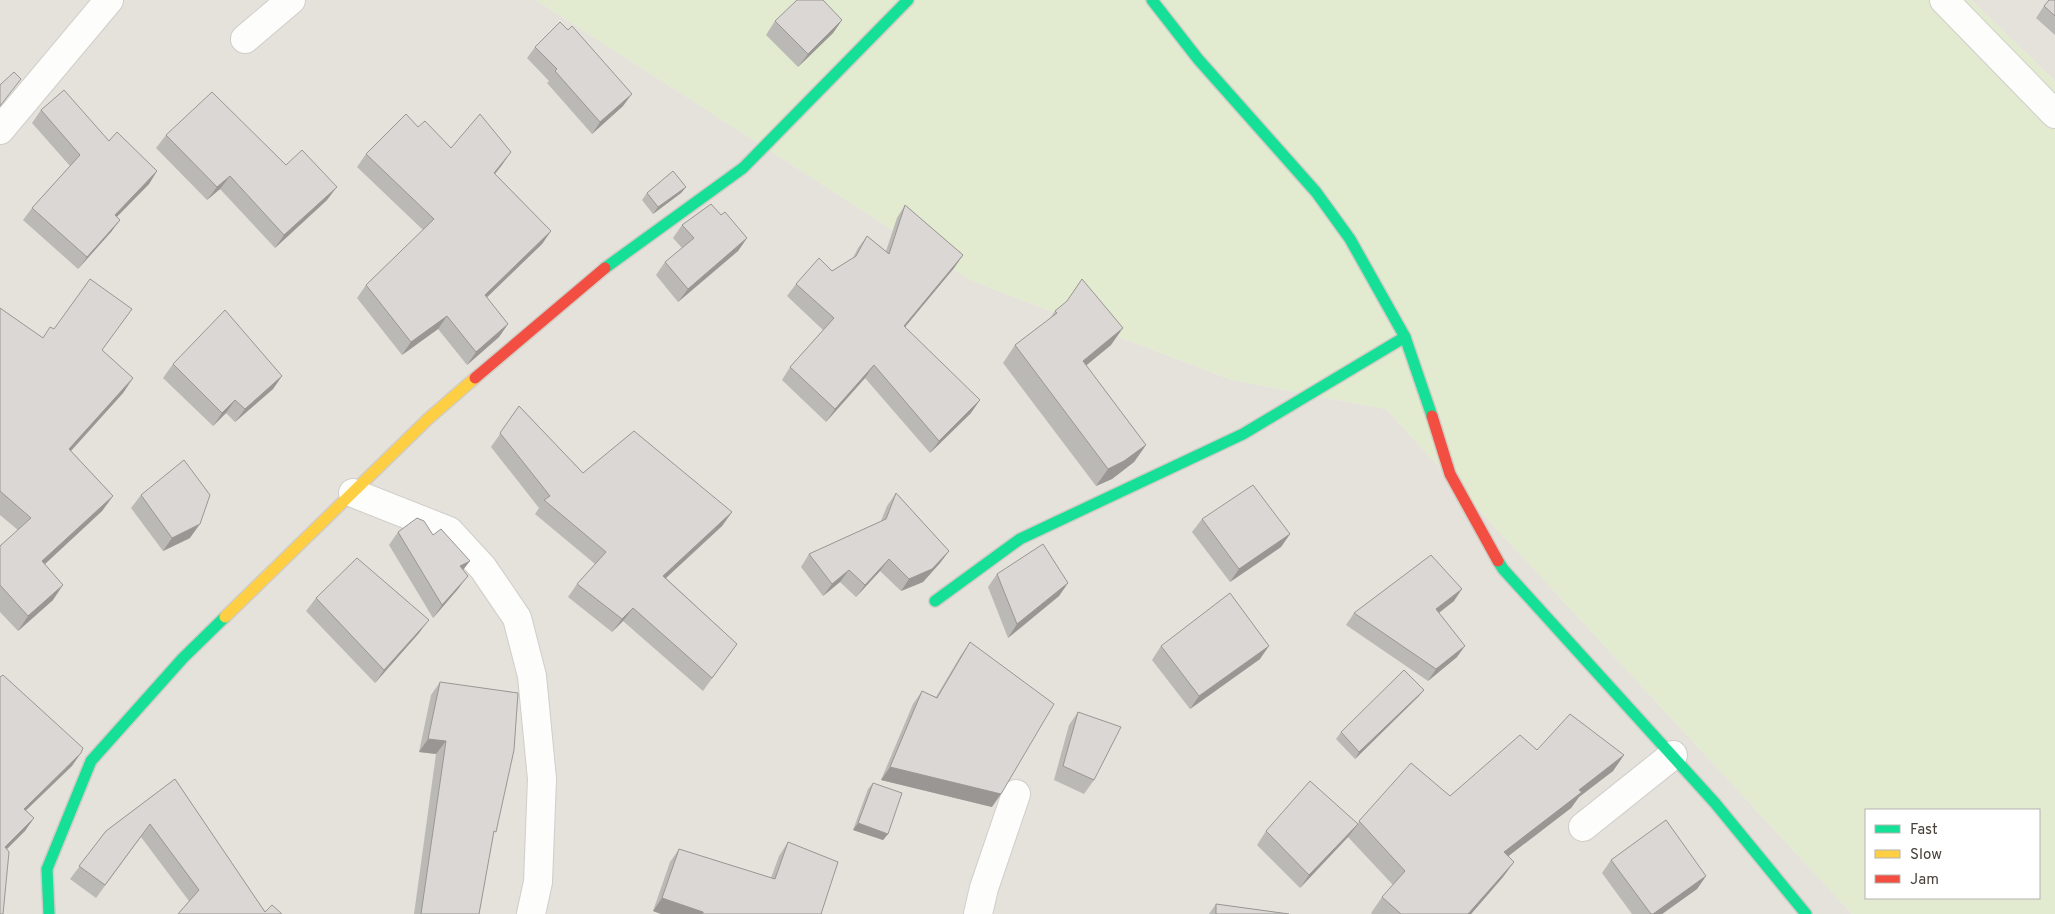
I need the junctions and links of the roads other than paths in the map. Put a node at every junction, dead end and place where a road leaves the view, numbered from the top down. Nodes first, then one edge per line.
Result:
1 (109, 0) edge
2 (291, 0) edge
3 (908, 0) edge
4 (1152, 0) edge
5 (1944, 0) edge
6 (245, 39) dead end
7 (2055, 114) edge
8 (0, 130) edge
9 (1405, 337) junction
10 (353, 493) junction
11 (935, 602) dead end
12 (1673, 755) junction
13 (1016, 794) dead end
14 (1584, 827) dead end
15 (49, 914) edge
16 (531, 914) edge
17 (978, 914) edge
18 (1806, 914) edge

1 - 8 street
2 - 6 street
3 - 10 street
4 - 9 street
5 - 7 street
9 - 11 street
9 - 12 street
10 - 15 street
10 - 16 street
12 - 14 street
12 - 18 street
13 - 17 street

